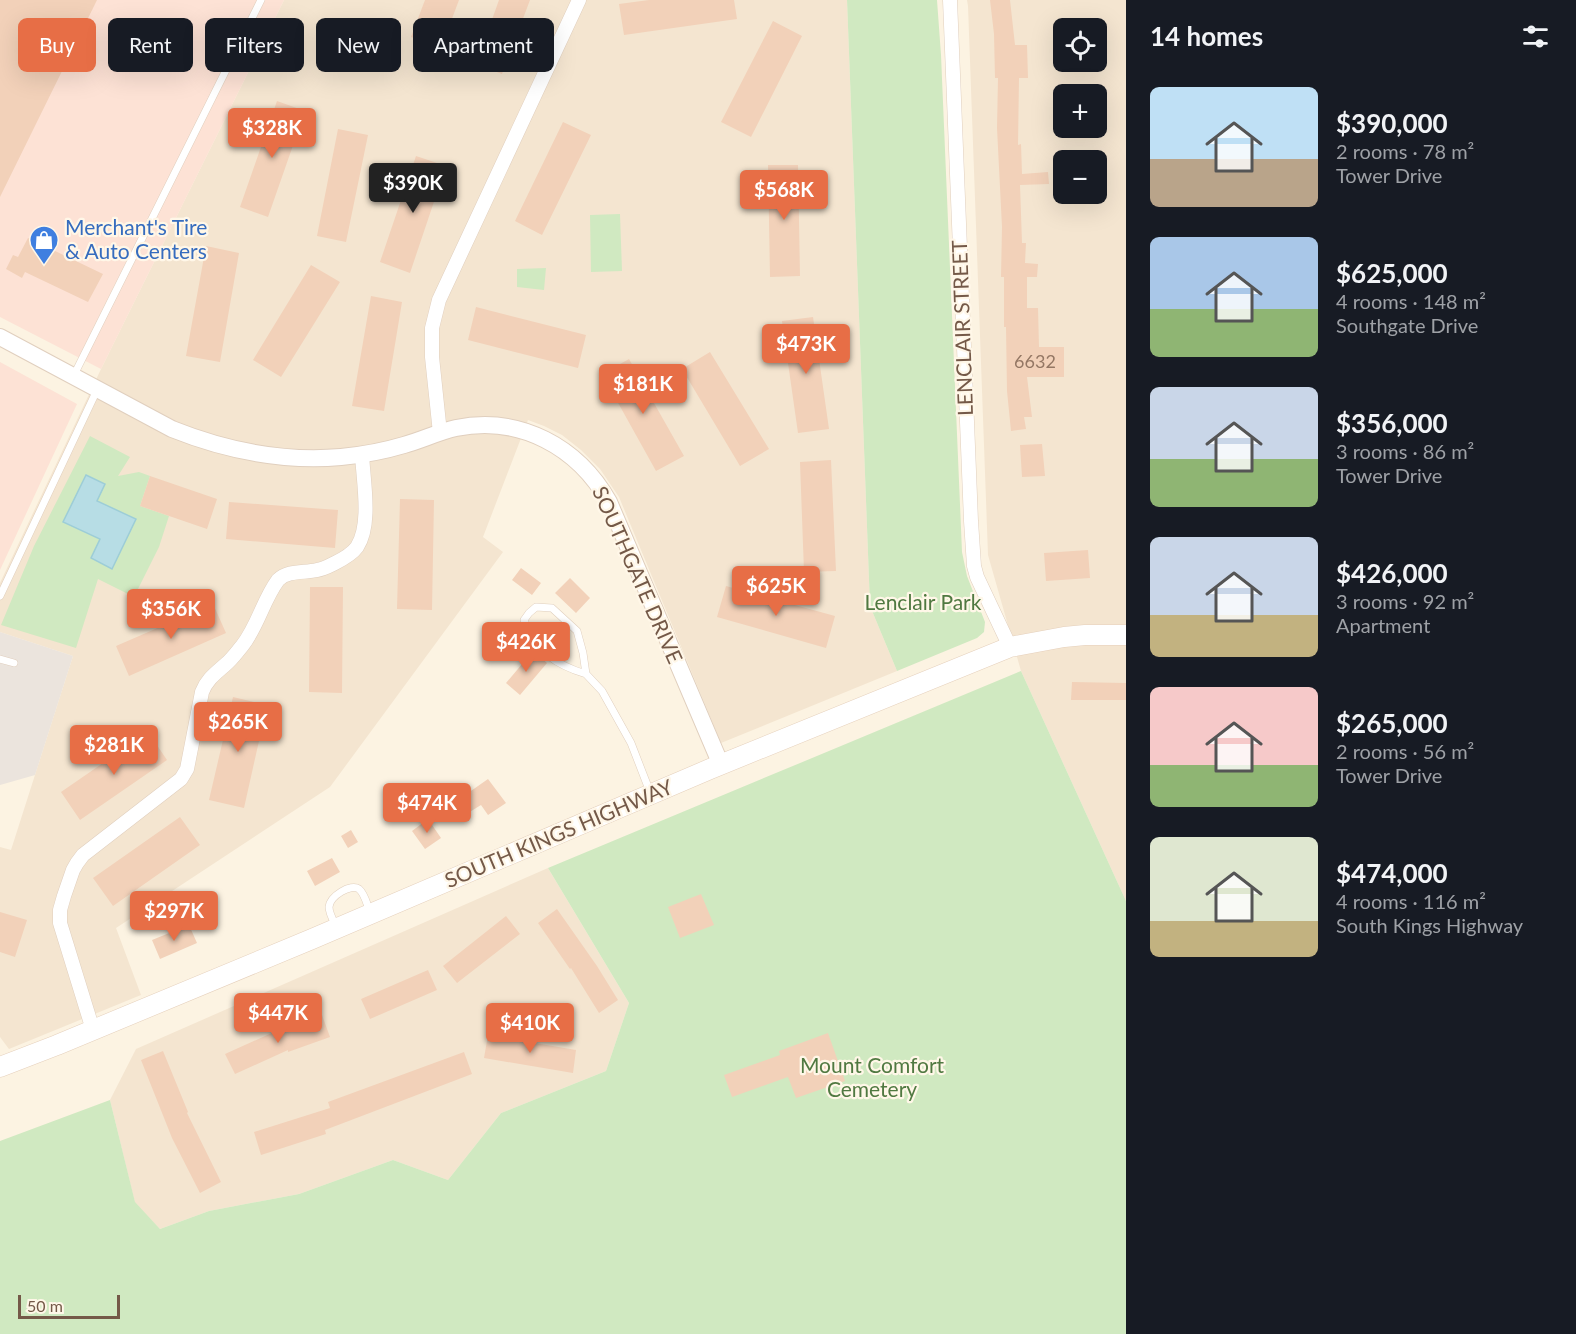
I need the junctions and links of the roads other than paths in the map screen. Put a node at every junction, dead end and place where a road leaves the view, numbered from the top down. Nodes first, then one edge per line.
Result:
1 (261, 0) edge
2 (579, 0) edge
3 (950, 0) edge
4 (0, 338) edge
5 (74, 377) junction
6 (97, 390) junction
7 (440, 433) junction
8 (362, 454) junction
9 (0, 596) edge
10 (1126, 635) edge
11 (1010, 647) junction
12 (0, 659) edge
13 (14, 663) dead end
14 (586, 674) junction
15 (721, 765) junction
16 (651, 794) junction
17 (371, 914) junction
18 (337, 929) junction
19 (93, 1030) junction
20 (1, 1062) edge

1 - 5 lane
2 - 7 street
3 - 11 street, LENCLAIR STREET
4 - 5 street, SOUTHGATE DRIVE
5 - 6 street, SOUTHGATE DRIVE
6 - 8 street, SOUTHGATE DRIVE
6 - 9 lane
7 - 8 street, SOUTHGATE DRIVE
7 - 15 street, SOUTHGATE DRIVE
8 - 19 street
10 - 11 main road, SOUTH KINGS HIGHWAY
11 - 15 main road, SOUTH KINGS HIGHWAY
12 - 13 lane
14 - 14 lane
14 - 16 lane
15 - 16 main road, SOUTH KINGS HIGHWAY
16 - 17 main road, SOUTH KINGS HIGHWAY
17 - 18 main road, SOUTH KINGS HIGHWAY
17 - 18 lane
18 - 19 main road, SOUTH KINGS HIGHWAY
19 - 20 main road, SOUTH KINGS HIGHWAY

